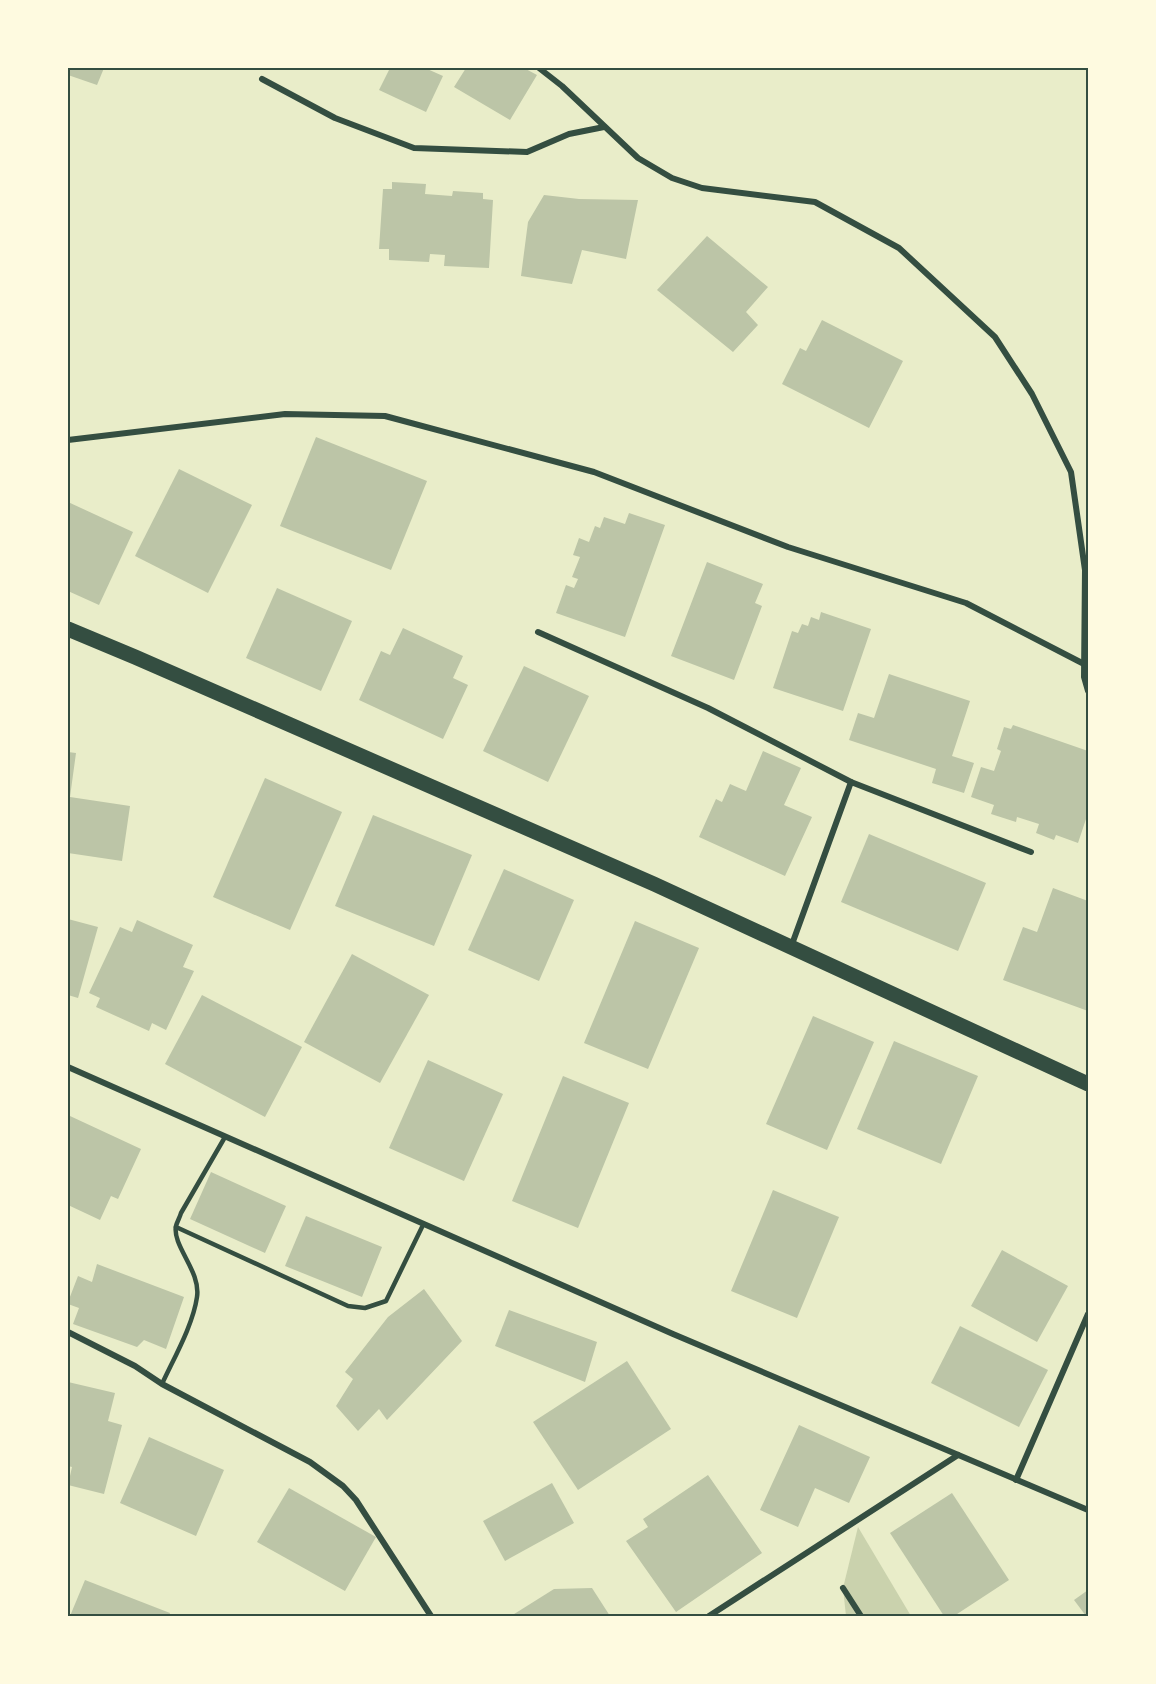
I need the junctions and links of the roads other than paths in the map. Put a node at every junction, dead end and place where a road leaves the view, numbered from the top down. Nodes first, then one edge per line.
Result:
1 (539, 68) edge
2 (262, 79) dead end
3 (604, 127) junction
4 (68, 440) edge
5 (68, 629) edge
6 (538, 632) dead end
7 (1084, 664) junction
8 (1086, 678) edge
9 (1089, 691) edge
10 (851, 782) junction
11 (1031, 852) dead end
12 (791, 948) junction
13 (68, 1067) edge
14 (1089, 1084) edge
15 (225, 1137) junction
16 (423, 1225) junction
17 (176, 1227) junction
18 (1089, 1314) edge
19 (68, 1332) edge
20 (162, 1384) junction
21 (958, 1455) junction
22 (1016, 1480) junction
23 (1089, 1510) edge
24 (843, 1588) dead end
25 (431, 1617) edge
26 (709, 1617) edge
27 (861, 1617) edge

1 - 3 street
2 - 3 street
3 - 7 street
4 - 7 street
5 - 12 main road
6 - 10 street
7 - 8 street
8 - 9 street
10 - 11 street
10 - 12 street
12 - 14 main road
13 - 15 street
15 - 16 street
15 - 17 lane
16 - 17 lane
16 - 21 street
17 - 20 lane
18 - 22 street
19 - 20 street
20 - 25 street
21 - 22 street
21 - 26 street
22 - 23 street
24 - 27 street

